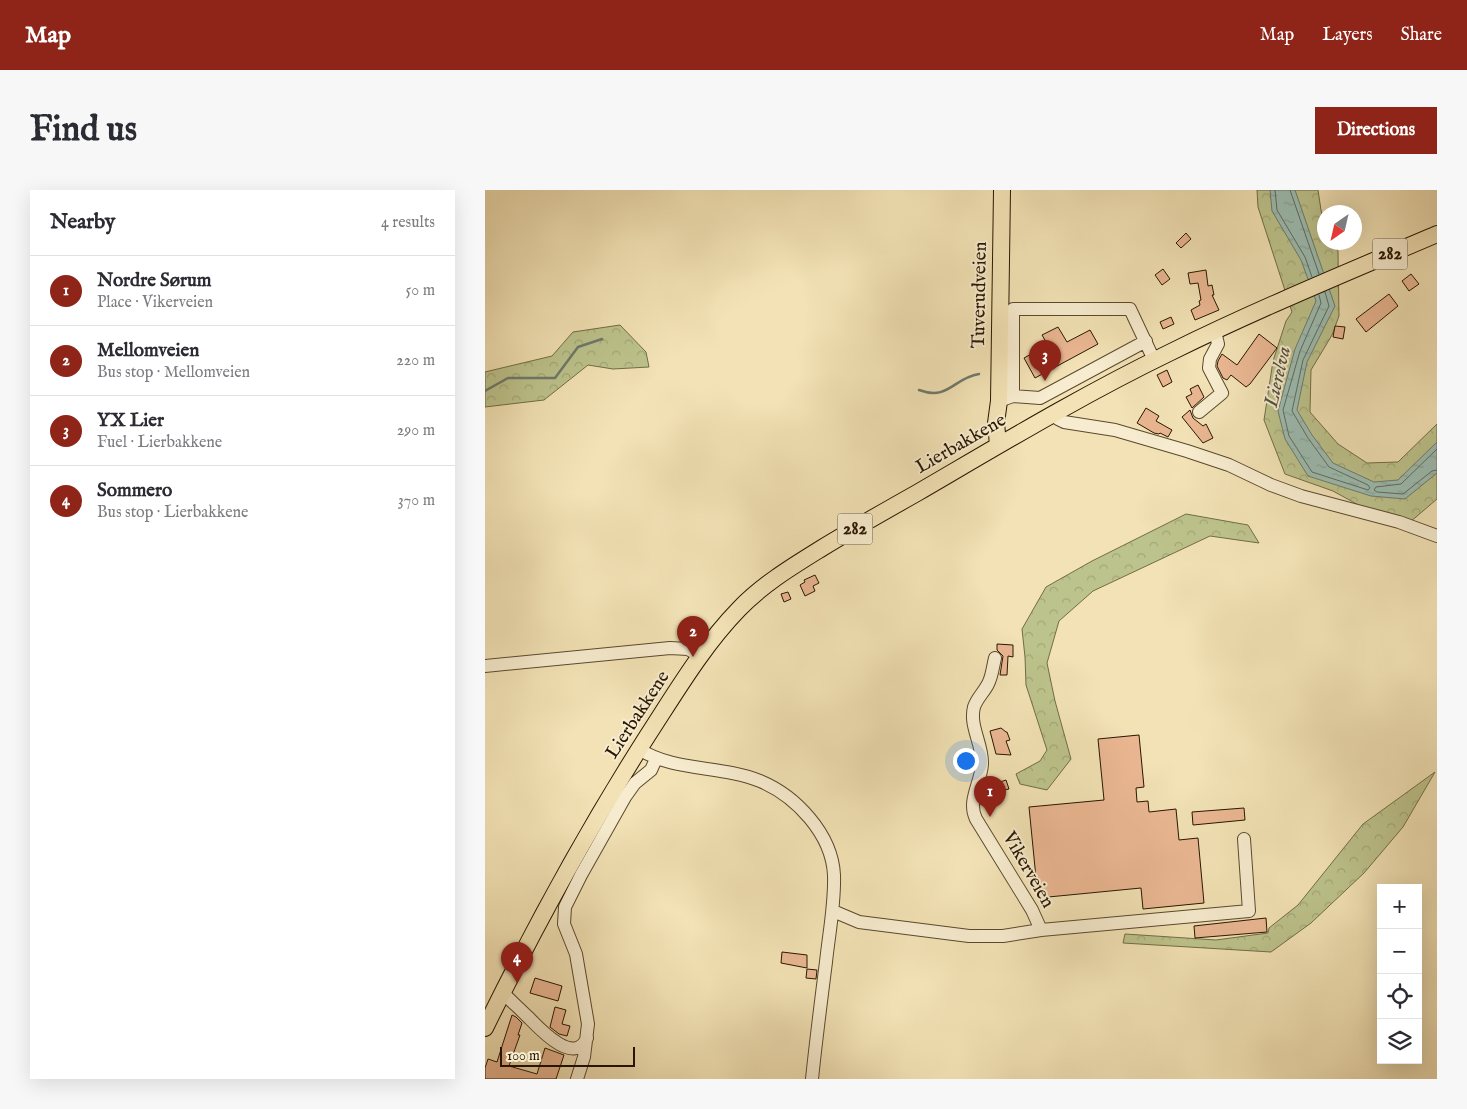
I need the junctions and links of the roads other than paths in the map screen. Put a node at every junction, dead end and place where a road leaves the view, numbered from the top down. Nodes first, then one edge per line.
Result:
1 (1002, 190) edge
2 (1437, 234) edge
3 (1215, 331) junction
4 (1147, 341) junction
5 (1154, 360) junction
6 (1006, 398) junction
7 (1199, 412) dead end
8 (1055, 413) junction
9 (1015, 436) junction
10 (998, 446) junction
11 (1437, 536) edge
12 (700, 656) junction
13 (995, 658) dead end
14 (485, 666) edge
15 (639, 749) junction
16 (656, 759) junction
17 (1244, 839) dead end
18 (833, 911) junction
19 (1041, 930) junction
20 (503, 993) junction
21 (485, 1028) edge
22 (587, 1036) junction
23 (577, 1079) edge
24 (811, 1079) edge

1 - 6 main road, Tuverudveien
2 - 3 main road, Lierbakkene / 282
3 - 5 main road, Lierbakkene / 282
3 - 7 street
4 - 5 street
4 - 6 street
4 - 6 street
5 - 8 main road, Lierbakkene / 282
6 - 9 main road, Tuverudveien
6 - 10 main road, Tuverudveien
8 - 9 main road, Lierbakkene / 282
8 - 11 street
9 - 10 main road, Lierbakkene / 282
10 - 12 main road, Lierbakkene / 282
12 - 14 street
12 - 15 main road, Lierbakkene / 282
13 - 19 street, Vikerveien
15 - 16 street
15 - 20 main road, Lierbakkene / 282
16 - 18 street
16 - 22 street
17 - 19 street
18 - 19 street, Vikerveien
18 - 24 street
20 - 21 main road, Lierbakkene / 282
20 - 22 street
22 - 23 street

